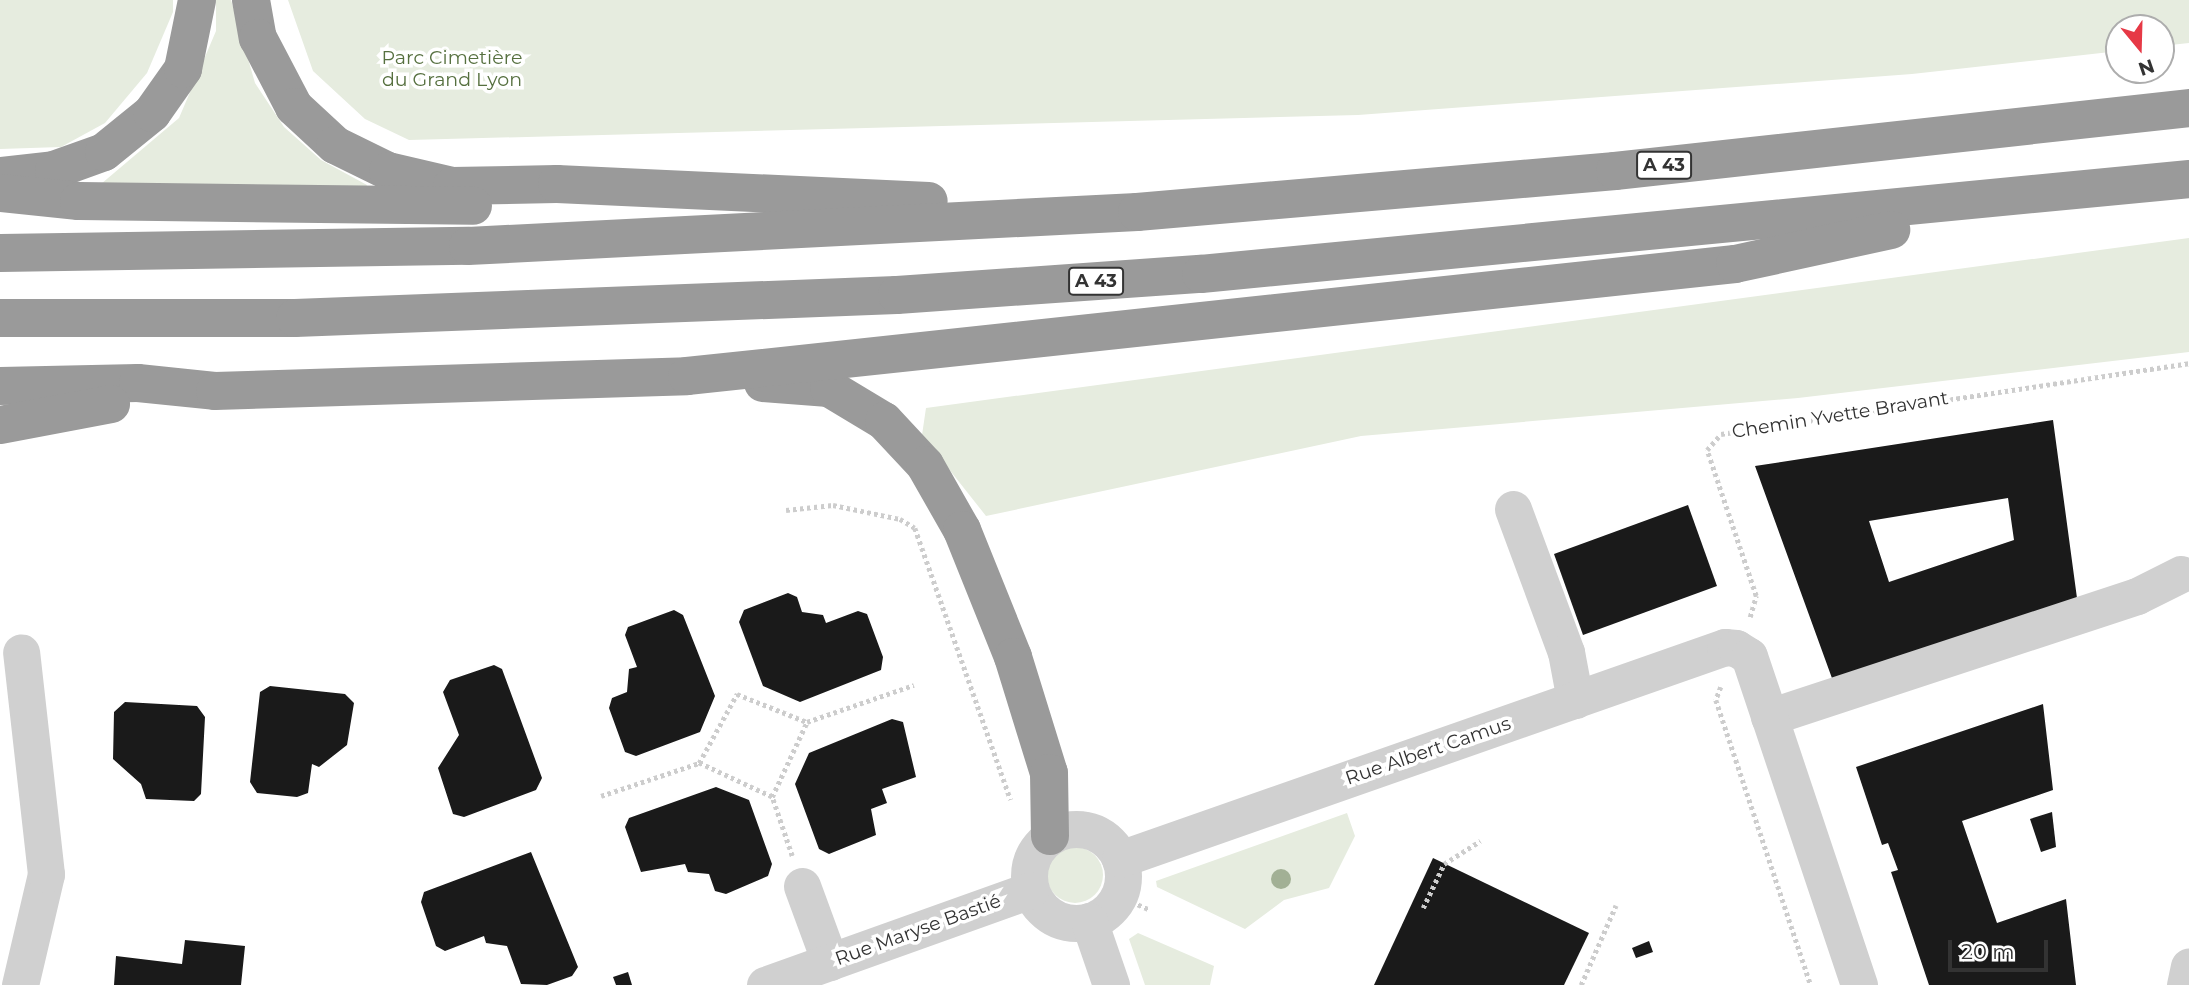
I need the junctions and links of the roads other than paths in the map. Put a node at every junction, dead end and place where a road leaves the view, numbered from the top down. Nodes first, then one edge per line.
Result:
1 (197, 0) edge
2 (251, 0) edge
3 (2189, 107) edge
4 (0, 176) edge
5 (2189, 179) edge
6 (737, 191) junction
7 (0, 193) edge
8 (2058, 194) junction
9 (1138, 212) junction
10 (0, 253) edge
11 (0, 318) edge
12 (687, 376) junction
13 (0, 386) edge
14 (215, 391) junction
15 (0, 425) edge
16 (1513, 509) dead end
17 (2181, 574) dead end
18 (21, 652) dead end
19 (1575, 700) junction
20 (1769, 717) junction
21 (1051, 818) junction
22 (1120, 859) junction
23 (802, 886) road end
24 (1031, 890) junction
25 (1089, 921) junction
26 (2189, 966) edge
27 (814, 973) edge
28 (20, 985) edge
29 (765, 985) edge
30 (1111, 985) edge
31 (1858, 985) edge
32 (2185, 985) edge

1 - 4 highway
2 - 6 highway
3 - 9 highway, A 43
5 - 8 highway, A 43
6 - 7 highway
6 - 9 highway
8 - 11 highway, A 43
8 - 12 highway
9 - 10 highway, A 43
12 - 14 highway
12 - 21 highway
13 - 14 highway
14 - 15 highway
16 - 19 street
17 - 20 street
18 - 28 street
19 - 20 street, Rue Albert Camus
19 - 22 street, Rue Albert Camus
20 - 31 street
21 - 22 street
21 - 24 street
22 - 25 street
23 - 27 street
24 - 25 street
24 - 27 street, Rue Maryse Bastié
25 - 30 street
26 - 32 street
27 - 29 street, Rue Maryse Bastié

